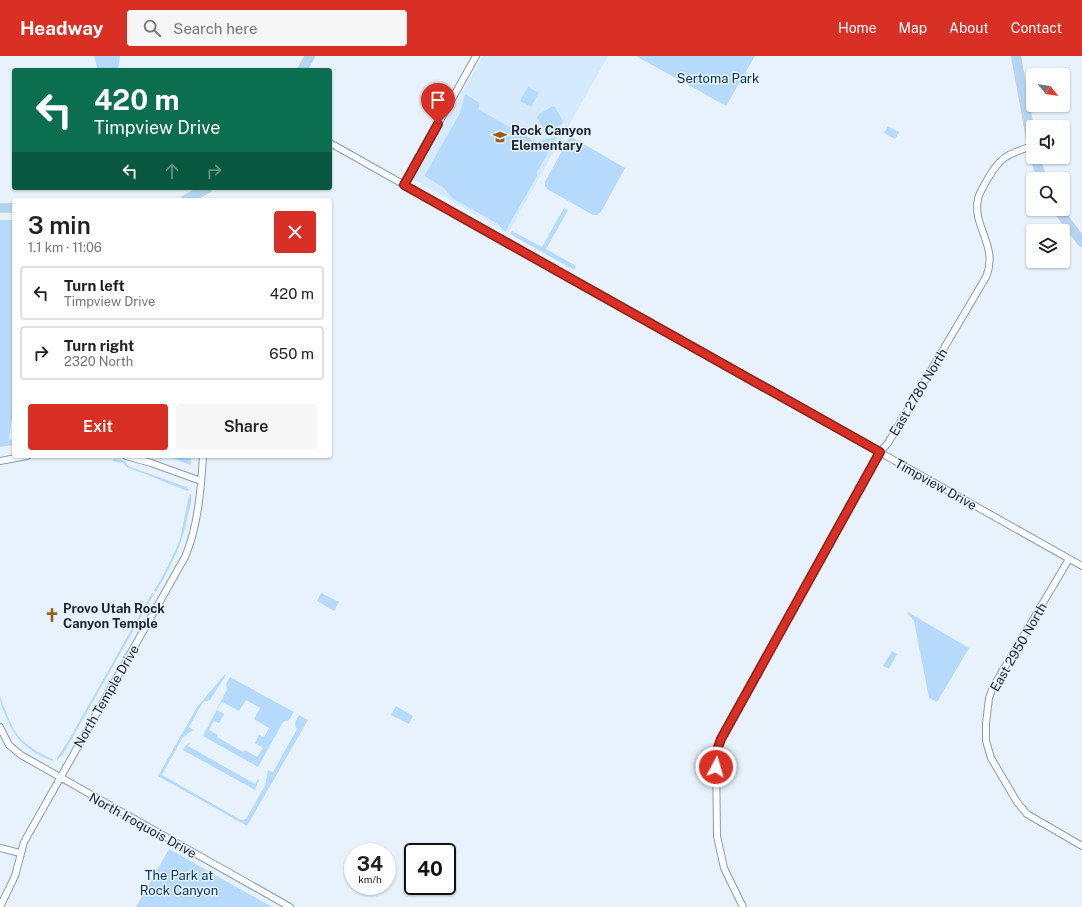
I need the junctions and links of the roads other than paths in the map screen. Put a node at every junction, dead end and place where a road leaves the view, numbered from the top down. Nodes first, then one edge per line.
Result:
1 (310, 56) edge
2 (476, 56) edge
3 (1016, 56) edge
4 (303, 68) edge
5 (1028, 120) edge
6 (332, 144) edge
7 (1026, 150) edge
8 (404, 185) junction
9 (204, 190) edge
10 (189, 198) edge
11 (0, 208) edge
12 (12, 208) edge
13 (1062, 216) edge
14 (1082, 242) edge
15 (880, 452) junction
16 (16, 458) edge
17 (133, 458) edge
18 (203, 458) edge
19 (0, 461) edge
20 (201, 481) junction
21 (1069, 559) junction
22 (1082, 566) edge
23 (0, 727) edge
24 (59, 777) junction
25 (1082, 846) edge
26 (0, 848) edge
27 (20, 853) junction
28 (0, 907) edge
29 (290, 907) edge
30 (743, 907) edge

1 - 4 main road
2 - 8 street
3 - 5 main road
6 - 8 street, Timpview Drive
7 - 15 street, East 2780 North
8 - 15 street, Timpview Drive
9 - 10 main road
11 - 12 main road
13 - 14 main road
15 - 21 street, Timpview Drive
15 - 30 street, East 2780 North
16 - 19 street
17 - 20 street
18 - 20 street, North Temple Drive
20 - 24 street, North Temple Drive
21 - 22 street, Timpview Drive
21 - 25 street, East 2950 North
23 - 24 street, North Iroquois Drive
24 - 27 street, North Temple Drive
24 - 29 street, North Iroquois Drive
26 - 27 street
27 - 28 street, North Temple Drive

